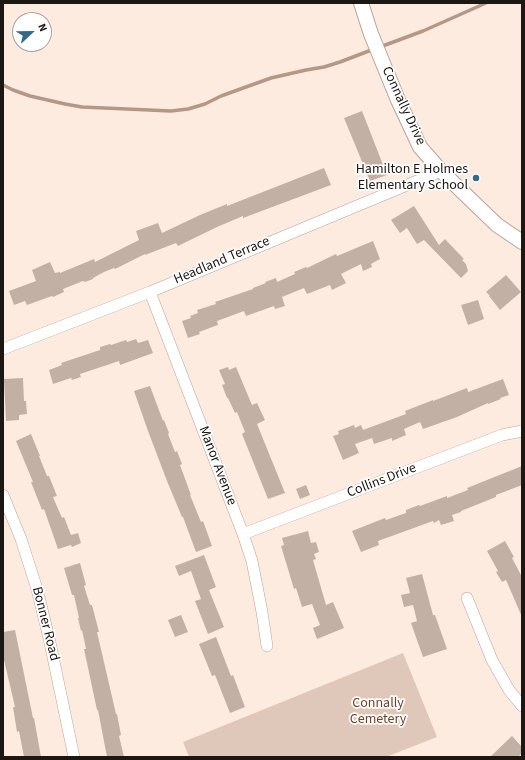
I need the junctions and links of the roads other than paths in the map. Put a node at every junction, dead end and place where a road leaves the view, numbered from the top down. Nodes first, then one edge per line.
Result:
1 (361, 3) edge
2 (441, 171) junction
3 (522, 242) edge
4 (150, 292) junction
5 (3, 349) edge
6 (522, 430) edge
7 (3, 495) edge
8 (243, 534) junction
9 (467, 598) dead end
10 (267, 646) dead end
11 (522, 706) edge
12 (74, 757) edge

1 - 2 street, Connally Drive
2 - 3 street, Connally Drive
2 - 4 street, Headland Terrace
4 - 5 street, Headland Terrace
4 - 8 street, Manor Avenue
6 - 8 street, Collins Drive
7 - 12 street, Bonner Road
8 - 10 street, Manor Avenue
9 - 11 street

